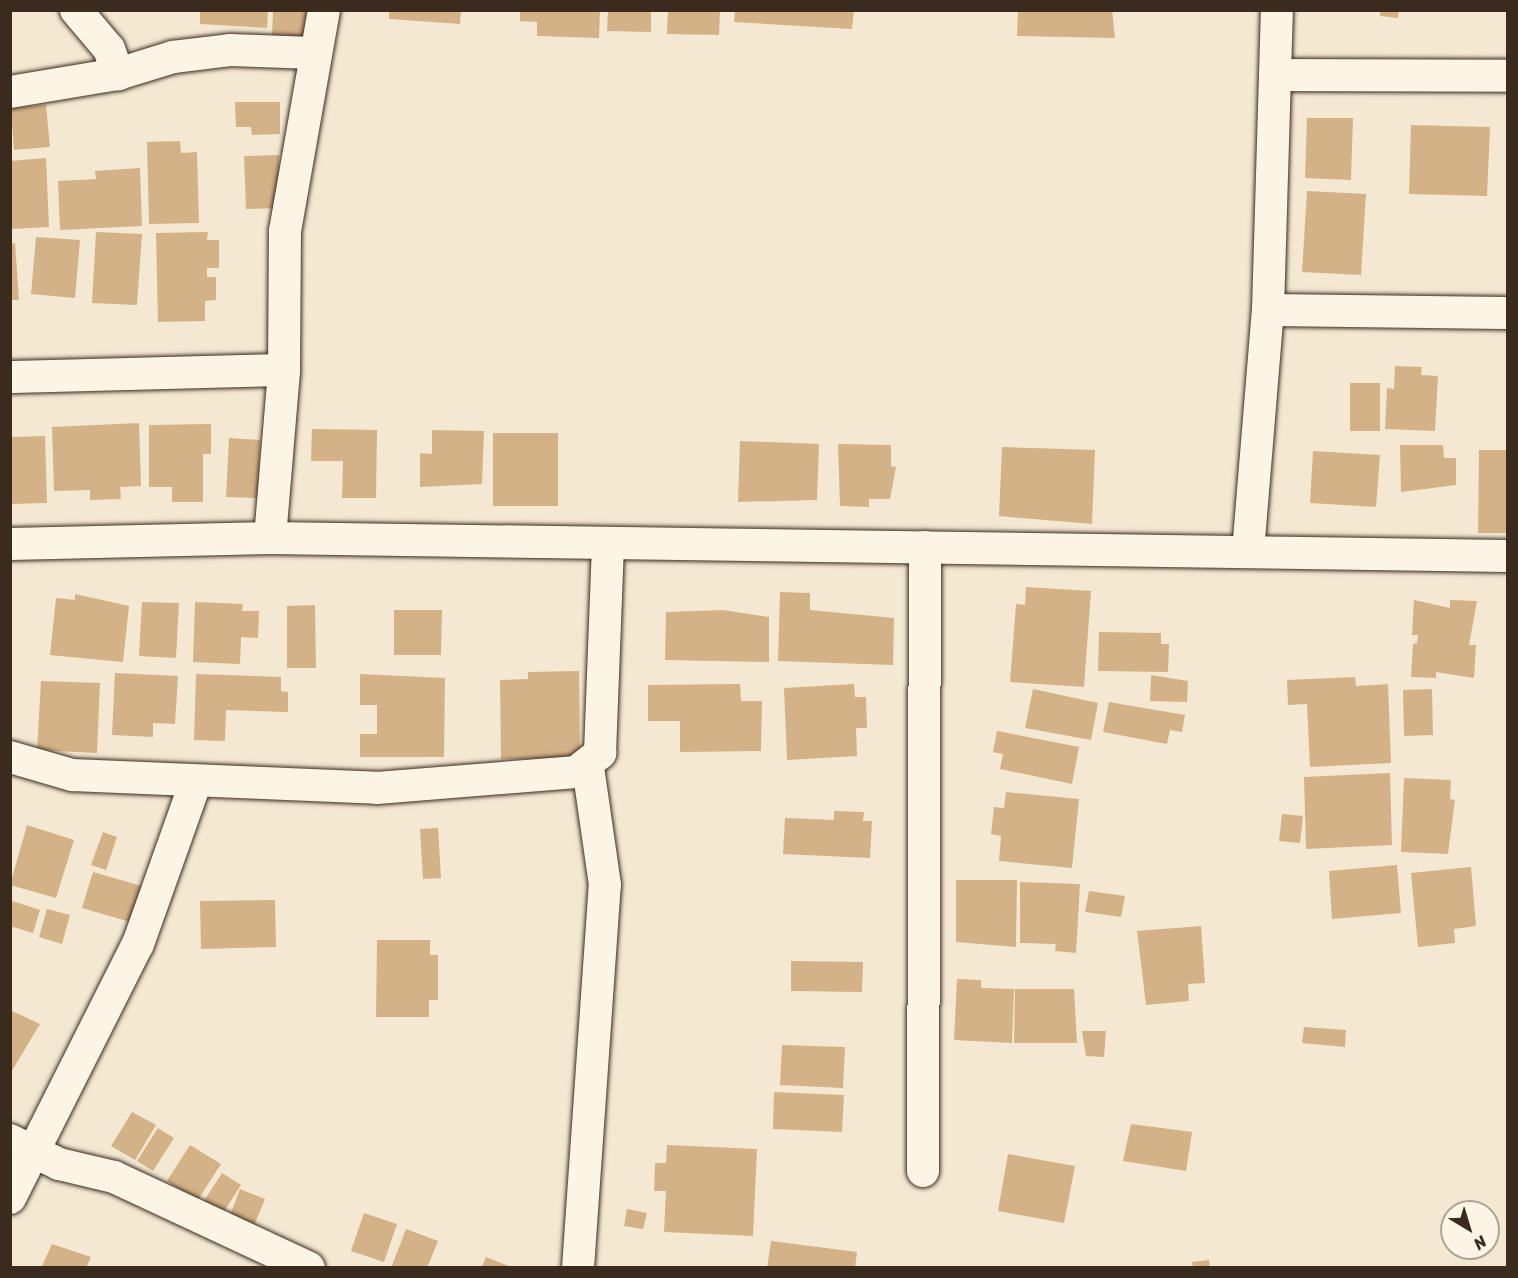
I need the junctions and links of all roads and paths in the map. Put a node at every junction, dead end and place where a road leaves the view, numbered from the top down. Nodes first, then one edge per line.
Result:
1 (76, 10) edge
2 (324, 10) edge
3 (1277, 10) edge
4 (314, 53) junction
5 (118, 74) junction
6 (1278, 75) junction
7 (1508, 76) edge
8 (10, 92) edge
9 (1268, 310) junction
10 (1508, 313) edge
11 (284, 370) junction
12 (10, 377) edge
13 (270, 538) junction
14 (10, 544) edge
15 (608, 544) junction
16 (925, 547) junction
17 (1248, 552) junction
18 (1508, 556) edge
19 (10, 757) edge
20 (588, 767) junction
21 (196, 781) junction
22 (23, 1145) edge
23 (923, 1171) dead end
24 (10, 1198) edge
25 (309, 1268) edge
26 (578, 1268) edge

1 - 5 street
2 - 4 street
3 - 6 street
4 - 5 street
4 - 11 street
5 - 8 street
6 - 7 street
6 - 9 street
9 - 10 street
9 - 17 street
11 - 12 street
11 - 13 street
13 - 14 street
13 - 15 street
15 - 16 street
15 - 20 street
16 - 17 street
16 - 23 street
17 - 18 street
19 - 21 street
20 - 21 street
20 - 26 street
21 - 22 street
22 - 24 street
22 - 25 street

